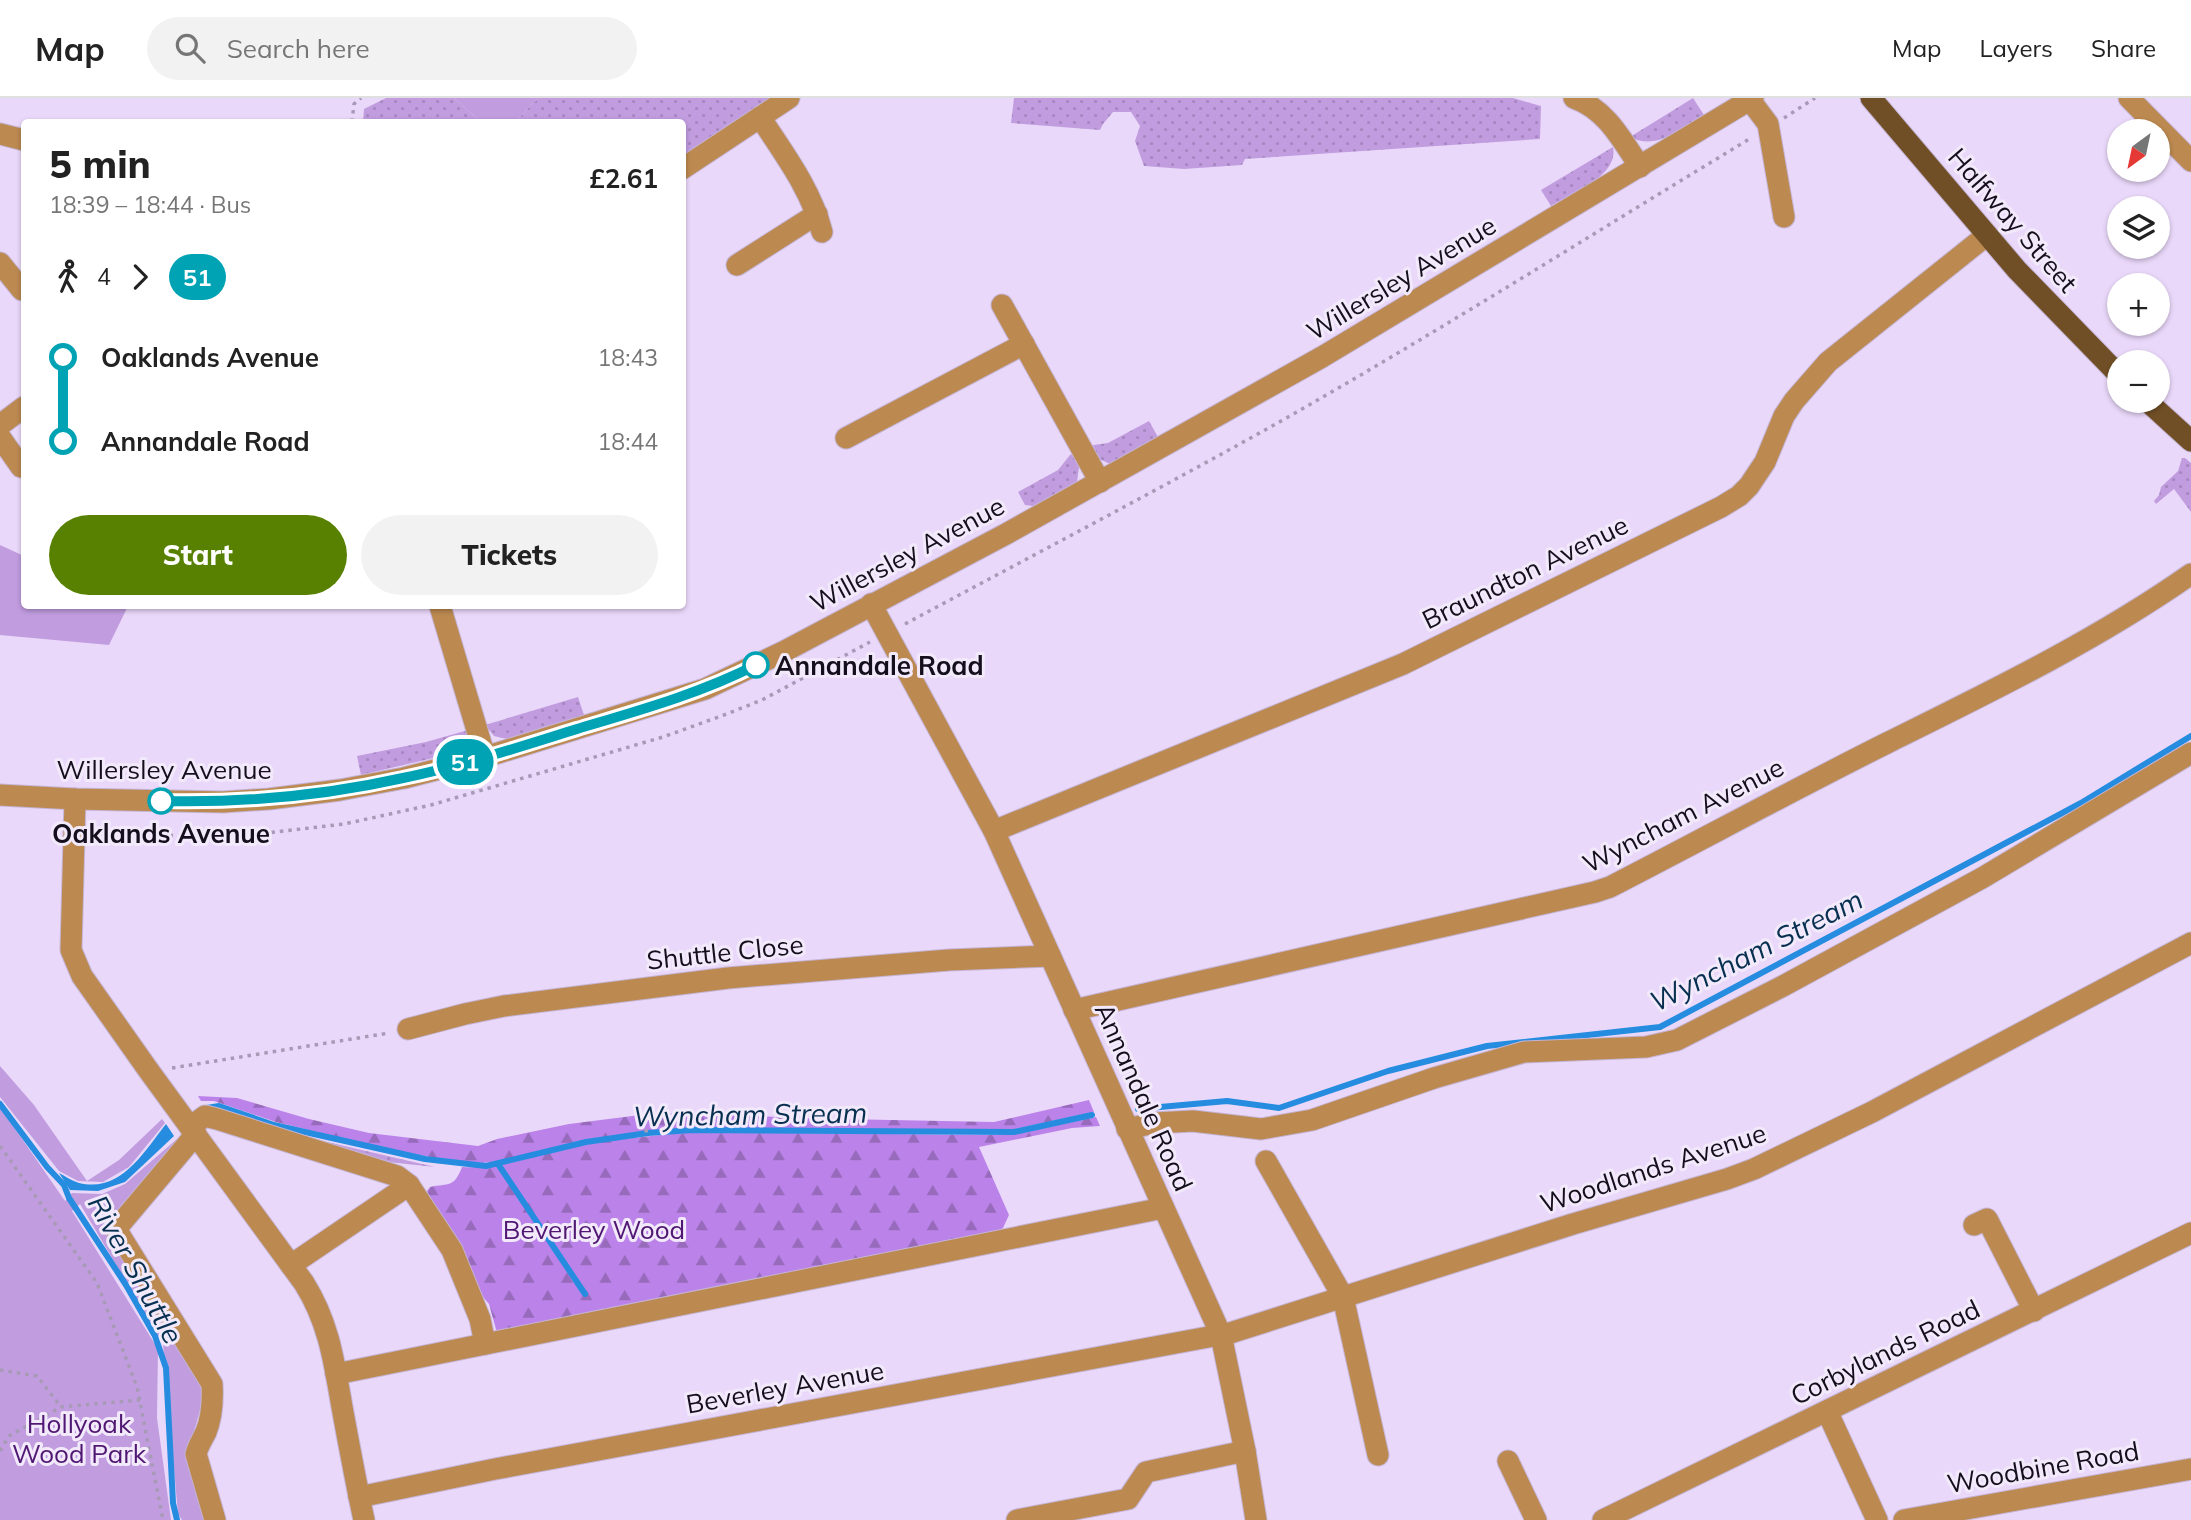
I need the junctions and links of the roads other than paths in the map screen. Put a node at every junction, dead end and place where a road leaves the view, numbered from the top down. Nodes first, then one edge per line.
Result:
1 (789, 98) edge
2 (1574, 98) edge
3 (1871, 98) edge
4 (2129, 98) edge
5 (1752, 99) edge
6 (1604, 105) edge
7 (760, 117) junction
8 (0, 134) edge
9 (21, 139) edge
10 (2191, 161) edge
11 (686, 166) edge
12 (1640, 167) junction
13 (1784, 217) dead end
14 (1987, 235) junction
15 (0, 263) edge
16 (737, 265) dead end
17 (21, 287) edge
18 (1002, 305) dead end
19 (1024, 344) junction
20 (2107, 362) edge
21 (21, 409) edge
22 (2160, 413) edge
23 (0, 425) edge
24 (0, 437) edge
25 (846, 438) dead end
26 (2191, 441) edge
27 (20, 467) dead end
28 (1100, 482) junction
29 (2191, 574) edge
30 (872, 604) junction
31 (441, 609) edge
32 (2191, 753) edge
33 (485, 757) junction
34 (0, 795) edge
35 (75, 799) junction
36 (994, 831) junction
37 (2191, 943) edge
38 (1050, 956) junction
39 (1074, 1010) junction
40 (408, 1029) road end
41 (188, 1124) junction
42 (1126, 1126) junction
43 (1266, 1161) dead end
44 (409, 1185) junction
45 (1163, 1208) junction
46 (1974, 1225) dead end
47 (2191, 1233) edge
48 (291, 1265) junction
49 (1343, 1297) junction
50 (2034, 1311) junction
51 (1221, 1335) junction
52 (485, 1344) junction
53 (336, 1374) junction
54 (1827, 1411) junction
55 (1245, 1451) junction
56 (1378, 1455) dead end
57 (1508, 1461) dead end
58 (2191, 1469) edge
59 (359, 1497) junction
60 (1130, 1510) edge
61 (215, 1520) edge
62 (364, 1520) edge
63 (1017, 1520) edge
64 (1256, 1520) edge
65 (1536, 1520) edge
66 (1603, 1520) edge
67 (1877, 1520) edge
68 (1904, 1520) edge

1 - 7 street
2 - 6 street
3 - 14 main road, Halfway Street
4 - 10 street
5 - 12 street, Willersley Avenue
5 - 13 street
6 - 12 street
7 - 11 street
7 - 16 street
8 - 9 street
12 - 28 street, Willersley Avenue
14 - 20 main road, Halfway Street
14 - 36 street, Braundton Avenue
15 - 17 street
18 - 19 street
19 - 25 street
19 - 28 street
21 - 23 street
22 - 26 main road
24 - 27 street
28 - 30 street, Willersley Avenue
29 - 39 street, Wyncham Avenue
30 - 33 street, Willersley Avenue
30 - 36 street, Annandale Road
31 - 33 street
32 - 42 street
33 - 35 street, Willersley Avenue
34 - 35 street, Willersley Avenue
35 - 41 street
36 - 38 street, Annandale Road
37 - 49 street, Woodlands Avenue
38 - 39 street, Annandale Road
38 - 40 street, Shuttle Close
39 - 42 street, Annandale Road
41 - 44 street
41 - 48 street
41 - 61 street
42 - 45 street, Annandale Road
43 - 49 street
44 - 48 street
44 - 52 street
45 - 51 street, Annandale Road
45 - 52 street
46 - 50 street
47 - 50 street, Corbylands Road
48 - 53 street
49 - 51 street, Woodlands Avenue
49 - 56 street
50 - 54 street, Corbylands Road
51 - 55 street, Annandale Road
51 - 59 street, Beverley Avenue
52 - 53 street
53 - 59 street
54 - 66 street, Corbylands Road
54 - 67 street
55 - 60 street
55 - 64 street, Annandale Road
57 - 65 street
58 - 68 street, Woodbine Road
59 - 62 street
60 - 63 street

